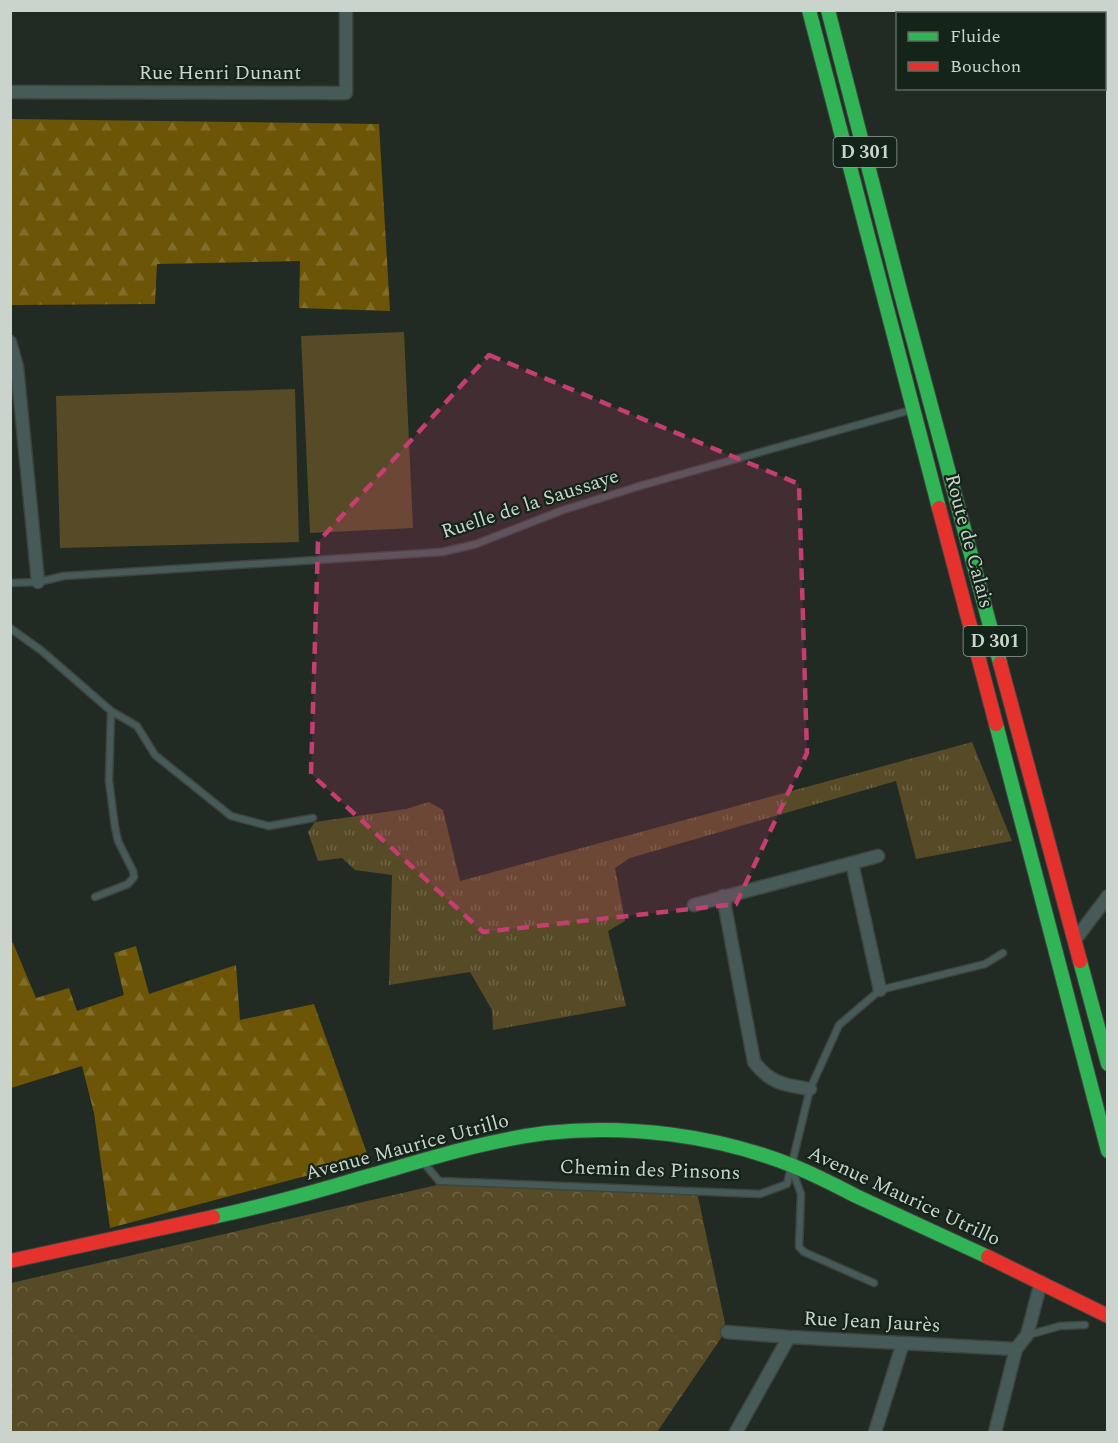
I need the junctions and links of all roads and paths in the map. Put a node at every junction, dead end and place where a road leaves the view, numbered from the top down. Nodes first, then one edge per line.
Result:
1 (346, 10) edge
2 (809, 10) edge
3 (828, 10) edge
4 (10, 92) edge
5 (10, 342) edge
6 (914, 409) junction
7 (38, 582) junction
8 (10, 583) edge
9 (10, 628) edge
10 (111, 711) junction
11 (313, 818) dead end
12 (878, 856) dead end
13 (852, 864) junction
14 (723, 896) junction
15 (1107, 896) edge
16 (95, 897) dead end
17 (694, 904) dead end
18 (1075, 940) junction
19 (1003, 953) dead end
20 (1088, 988) junction
21 (880, 990) junction
22 (1103, 996) dead end
23 (1104, 1021) edge
24 (1074, 1027) junction
25 (1107, 1064) edge
26 (810, 1089) junction
27 (1107, 1151) edge
28 (422, 1161) junction
29 (791, 1165) junction
30 (10, 1261) edge
31 (1041, 1282) junction
32 (874, 1283) dead end
33 (1074, 1298) junction
34 (1107, 1310) edge
35 (1107, 1316) edge
36 (1084, 1325) dead end
37 (727, 1332) dead end
38 (1027, 1335) junction
39 (789, 1337) junction
40 (903, 1343) junction
41 (1016, 1349) junction
42 (736, 1432) edge
43 (875, 1432) edge
44 (994, 1432) edge

1 - 4 street, Rue Henri Dunant
2 - 6 main road, Route de Calais / D 301
3 - 18 main road, Route de Calais / D 301
5 - 7 street
6 - 7 lane, Ruelle de la Saussaye
6 - 24 main road, Route de Calais / D 301
7 - 8 lane, Ruelle de la Saussaye
9 - 10 lane
10 - 11 lane
10 - 16 lane
12 - 13 street
13 - 14 street
13 - 21 street
14 - 17 street
14 - 26 street
15 - 18 street
18 - 20 main road, Route de Calais / D 301
19 - 21 lane, Chemin des Pinsons
20 - 22 main road
20 - 23 main road, Route de Calais / D 301
21 - 26 lane, Chemin des Pinsons
23 - 24 main road
23 - 25 main road, Route de Calais / D 301
24 - 27 main road, Route de Calais / D 301
26 - 29 lane, Chemin des Pinsons
28 - 29 main road, Avenue Maurice Utrillo
28 - 29 lane, Chemin des Pinsons
28 - 30 main road, Avenue Maurice Utrillo
29 - 31 main road, Avenue Maurice Utrillo
29 - 32 lane
31 - 33 main road, Avenue Maurice Utrillo
31 - 38 street
33 - 34 main road, Avenue Maurice Utrillo
33 - 35 main road, Avenue Maurice Utrillo
36 - 38 lane
37 - 39 street, Rue Jean Jaurès
38 - 41 street
39 - 40 street, Rue Jean Jaurès
39 - 42 street
40 - 41 street, Rue Jean Jaurès
40 - 43 street
41 - 44 street

